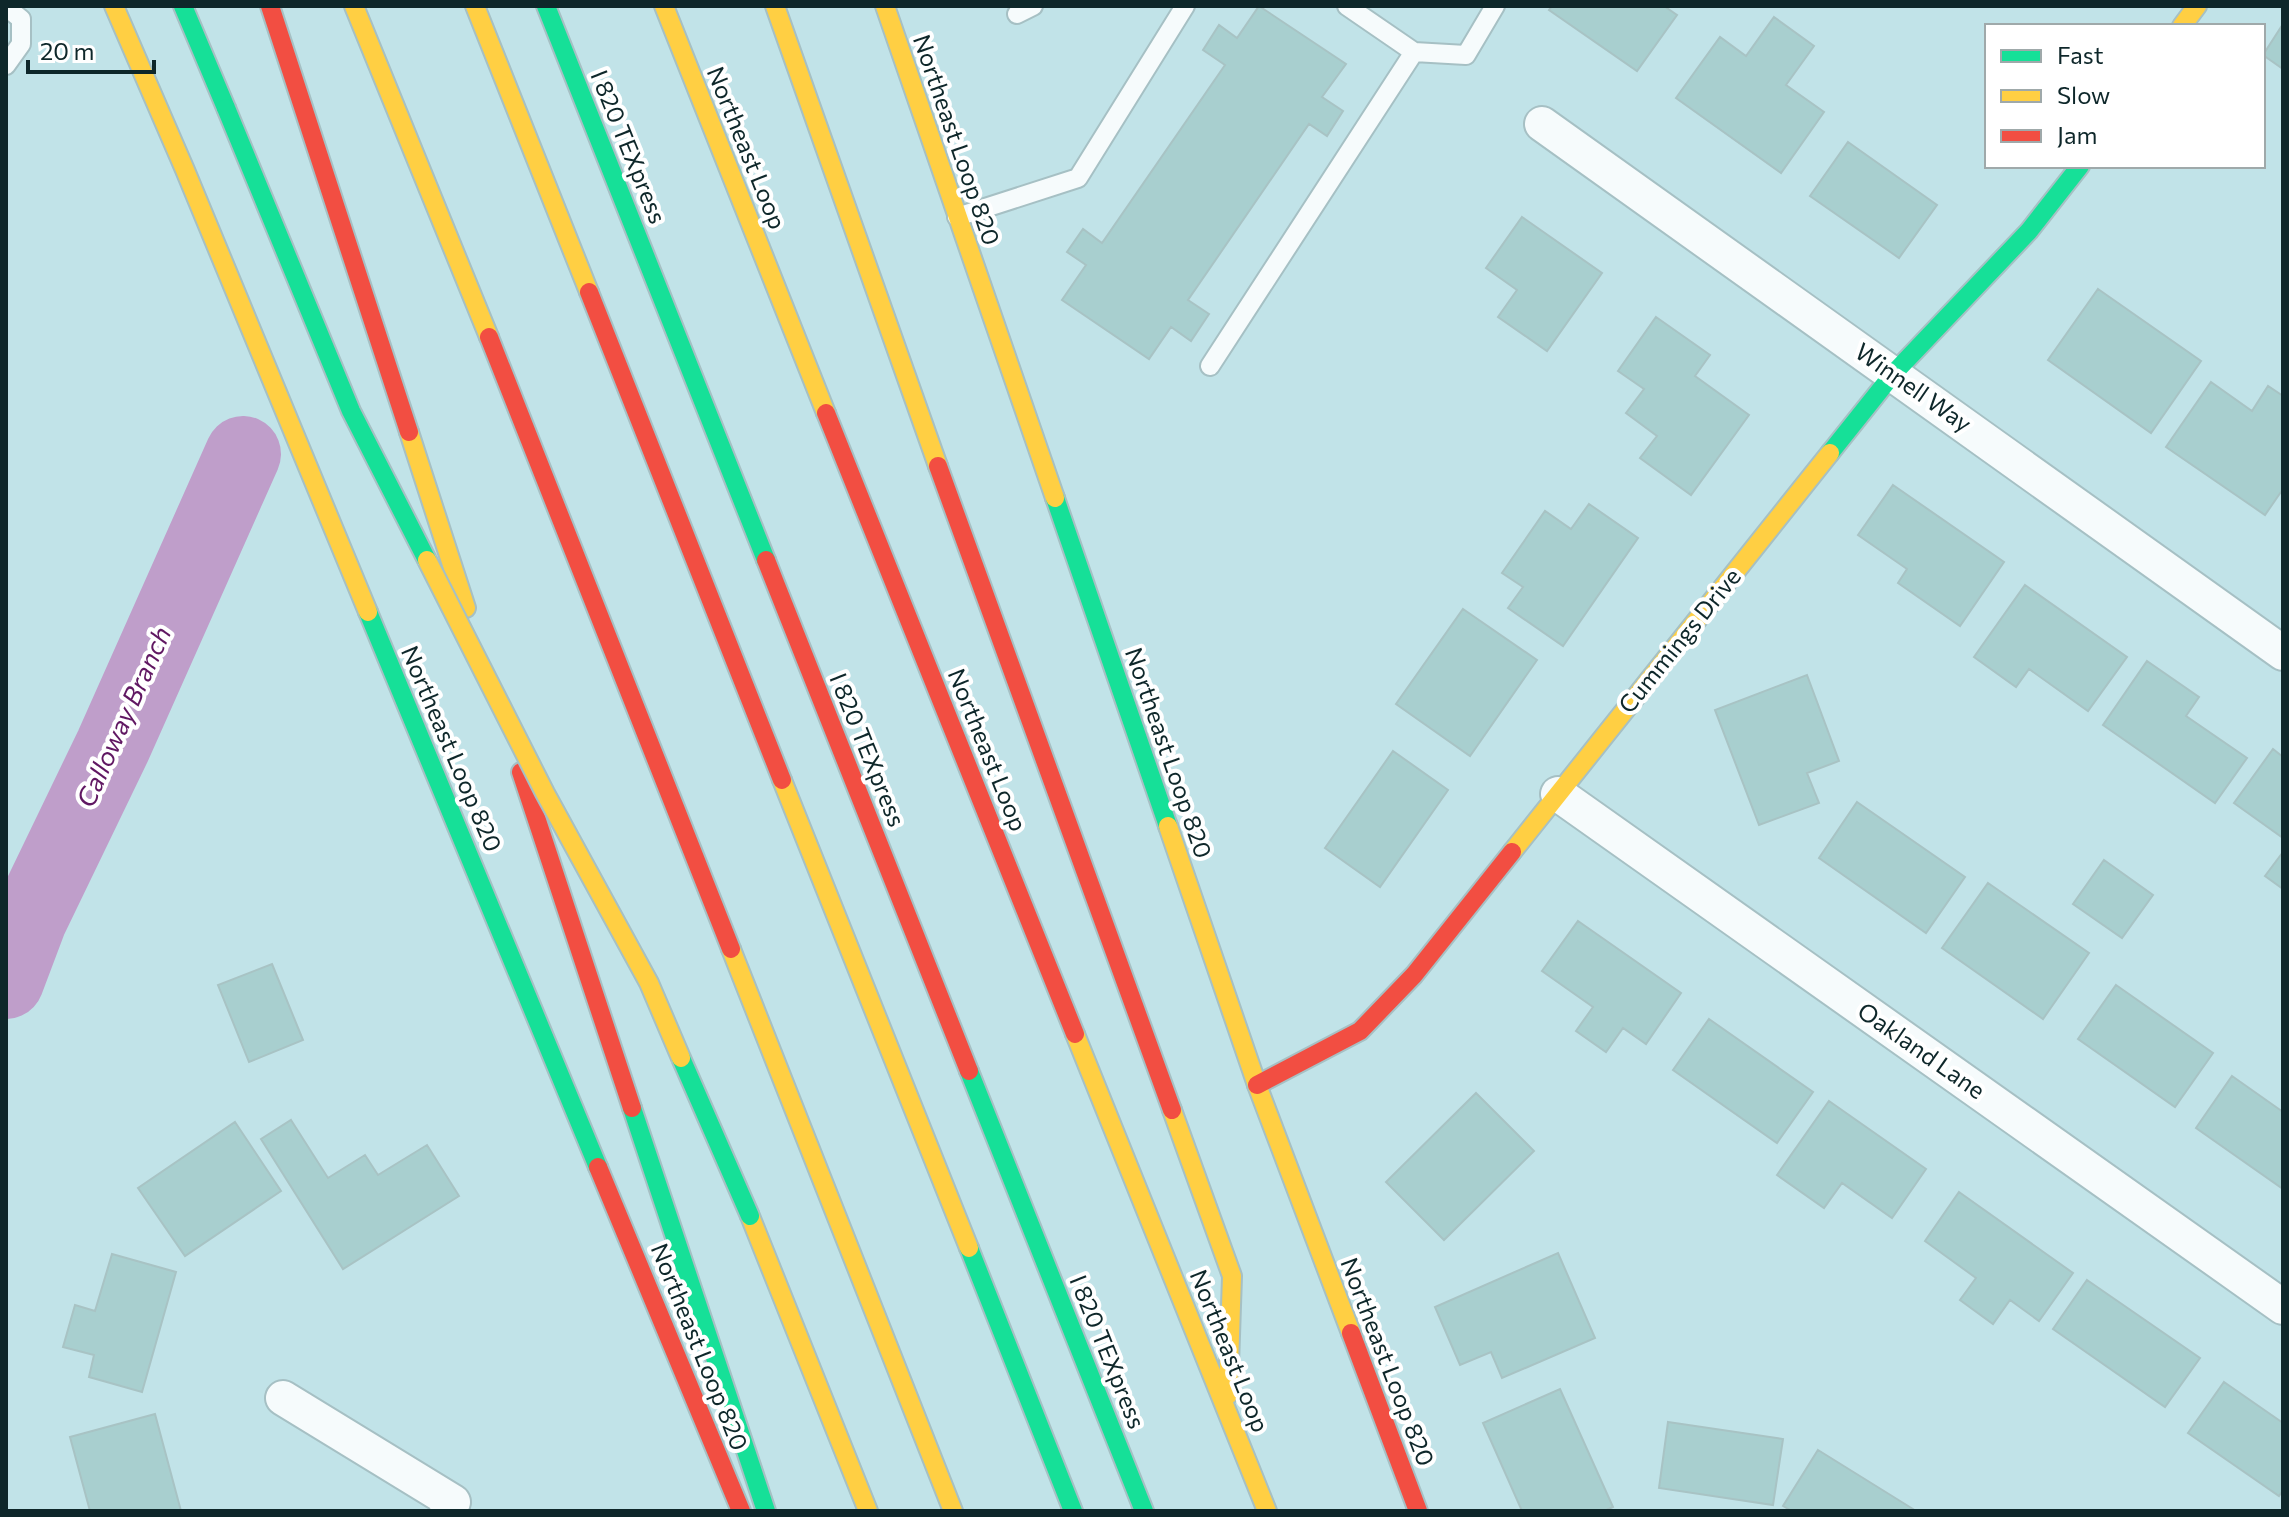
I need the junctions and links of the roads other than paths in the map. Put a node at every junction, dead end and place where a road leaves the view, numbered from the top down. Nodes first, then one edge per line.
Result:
1 (114, 6) edge
2 (183, 6) edge
3 (270, 6) edge
4 (354, 6) edge
5 (475, 6) edge
6 (546, 6) edge
7 (664, 6) edge
8 (775, 6) edge
9 (885, 6) edge
10 (1185, 6) edge
11 (1347, 6) edge
12 (1495, 6) edge
13 (2197, 6) edge
14 (6, 7) edge
15 (2184, 24) edge
16 (1414, 52) junction
17 (6, 65) edge
18 (1542, 124) dead end
19 (2078, 168) edge
20 (957, 217) junction
21 (1210, 366) dead end
22 (1893, 374) junction
23 (2283, 653) edge
24 (1558, 794) junction
25 (1257, 1085) junction
26 (2283, 1307) edge
27 (283, 1398) dead end
28 (1227, 1410) junction
29 (447, 1511) edge
30 (741, 1511) edge
31 (766, 1511) edge
32 (868, 1511) edge
33 (953, 1511) edge
34 (1073, 1511) edge
35 (1144, 1511) edge
36 (1267, 1511) edge
37 (1418, 1511) edge

1 - 30 main road, Northeast Loop 820
2 - 32 main road, bridge
3 - 31 main road
4 - 33 main road
5 - 34 main road
6 - 35 main road, I 820 TEXpress
7 - 28 main road, Northeast Loop
8 - 28 main road
9 - 20 main road, Northeast Loop 820
10 - 20 lane
11 - 16 lane
12 - 16 lane
13 - 15 main road
14 - 17 lane
16 - 21 lane
18 - 22 street, Winnell Way
19 - 22 main road, Cummings Drive
20 - 25 main road, Northeast Loop 820
22 - 23 street, Winnell Way
22 - 24 main road, Cummings Drive
24 - 25 main road, Cummings Drive
24 - 26 street, Oakland Lane
25 - 37 main road, Northeast Loop 820
27 - 29 street
28 - 36 main road, Northeast Loop

